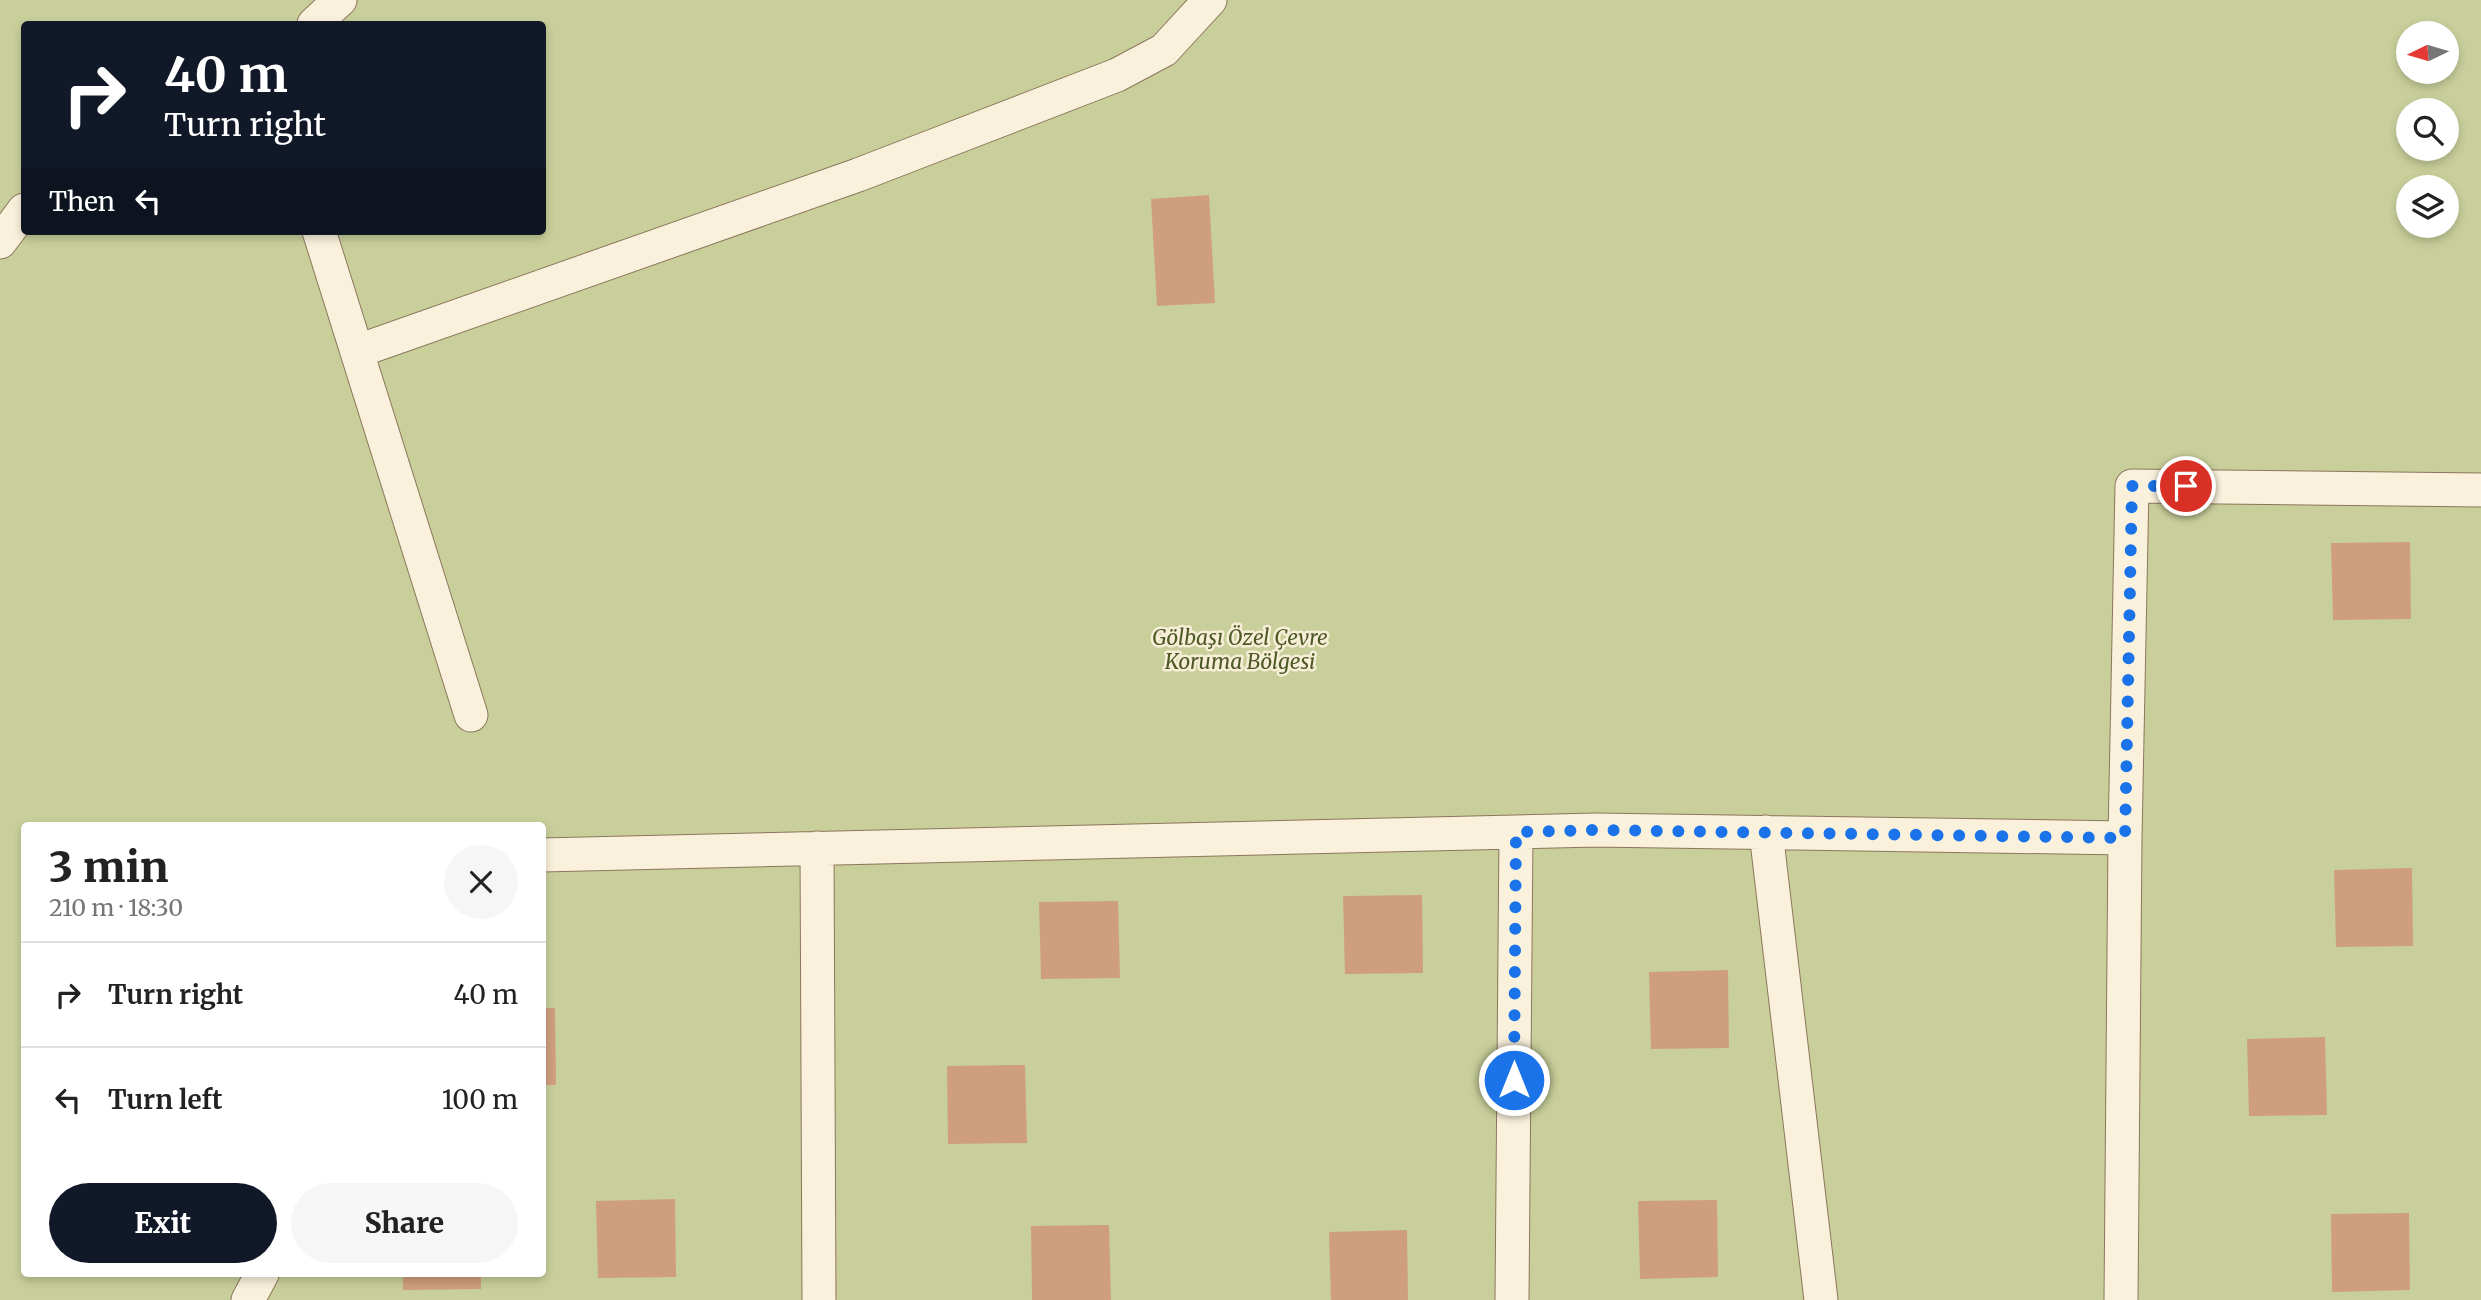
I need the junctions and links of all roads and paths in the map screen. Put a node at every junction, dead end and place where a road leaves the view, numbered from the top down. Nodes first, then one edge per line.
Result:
1 (340, 0) edge
2 (1210, 0) edge
3 (317, 21) edge
4 (21, 214) edge
5 (320, 235) edge
6 (0, 242) edge
7 (358, 351) junction
8 (2481, 490) edge
9 (471, 715) dead end
10 (1516, 832) junction
11 (1766, 832) junction
12 (2125, 838) junction
13 (817, 848) junction
14 (546, 855) edge
15 (260, 1277) edge
16 (248, 1300) edge
17 (819, 1300) edge
18 (1512, 1300) edge
19 (1821, 1300) edge
20 (2121, 1300) edge

1 - 3 street
2 - 7 street
4 - 6 street
5 - 7 street
7 - 9 street
8 - 12 street
10 - 11 street
10 - 13 street
10 - 18 street
11 - 12 street
11 - 19 street
12 - 20 street
13 - 14 street
13 - 17 street
15 - 16 street

